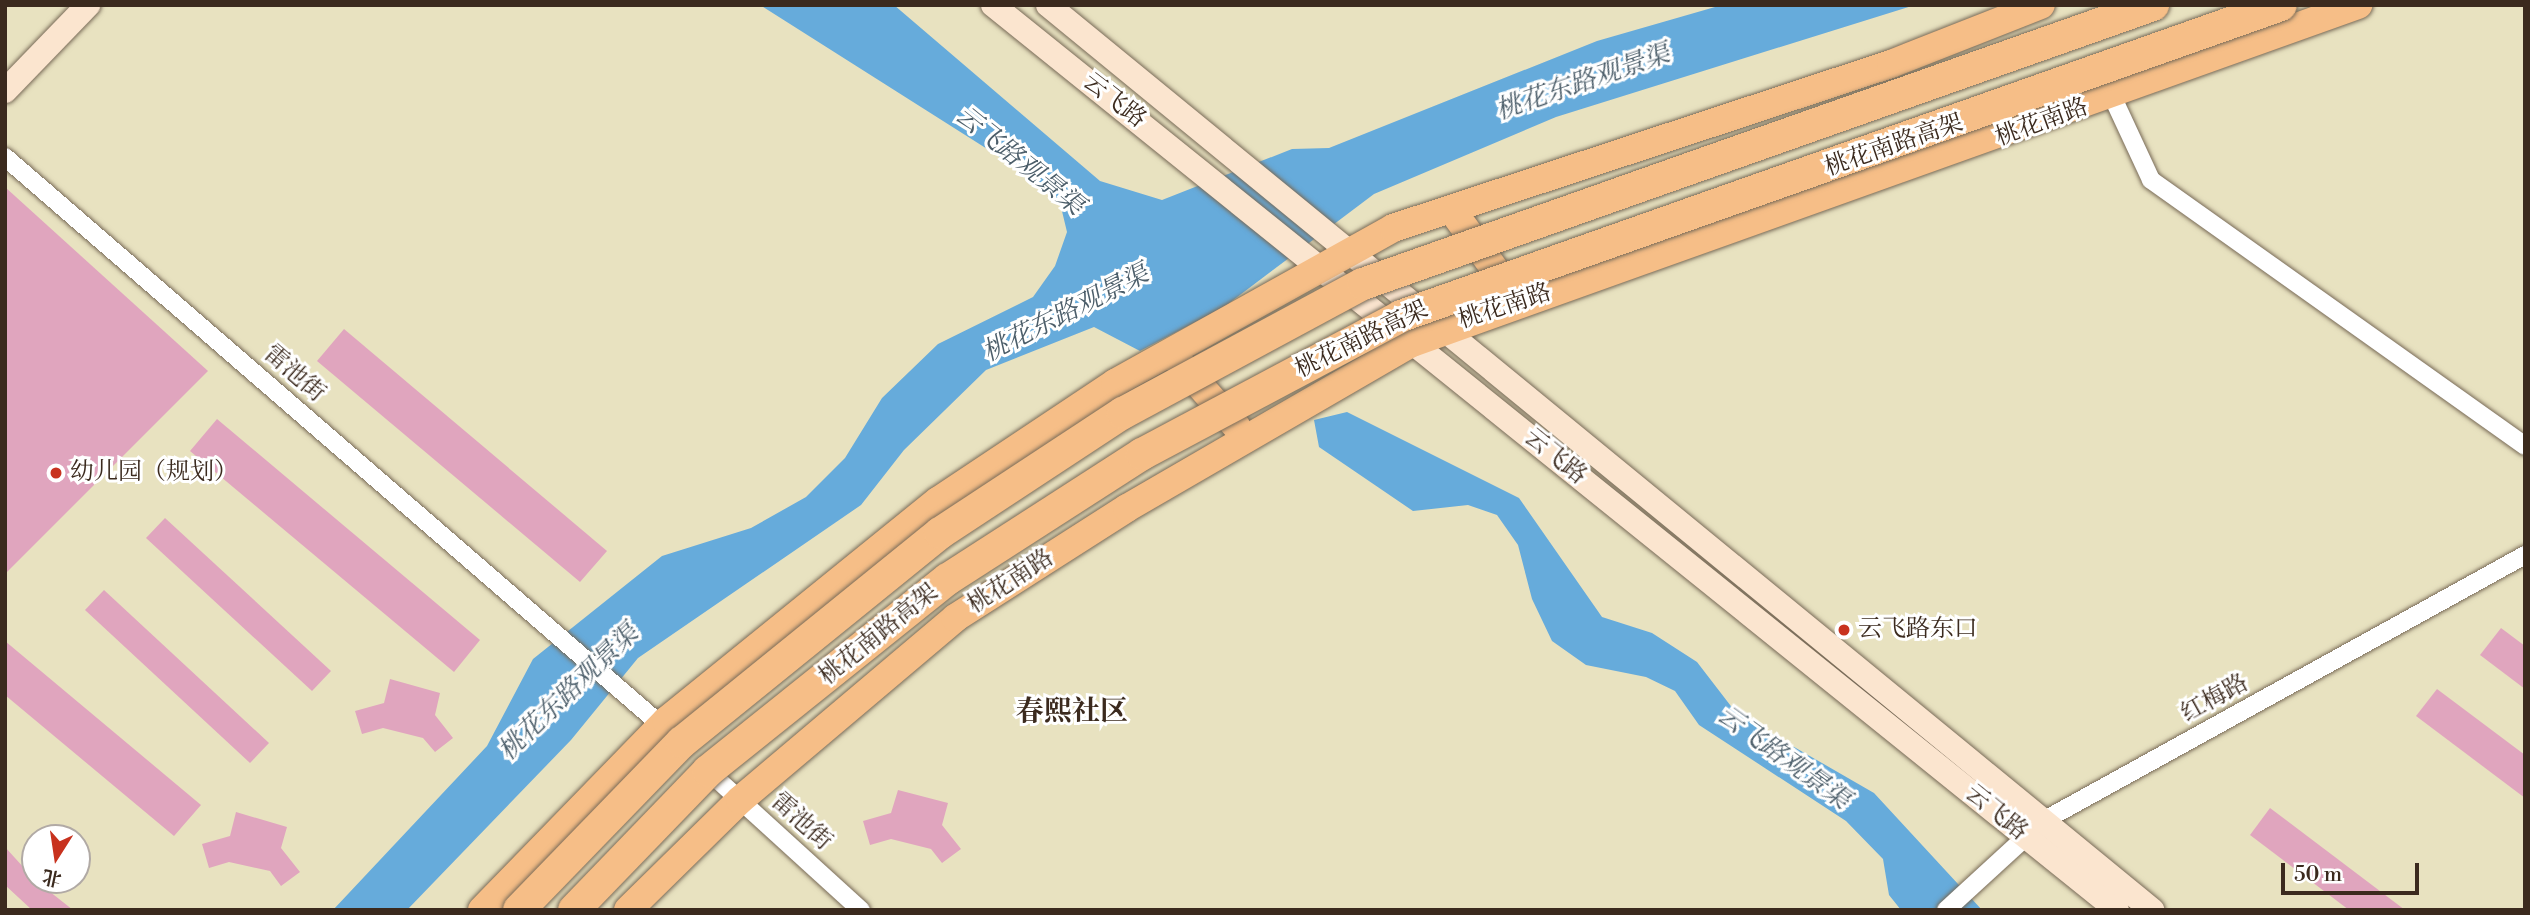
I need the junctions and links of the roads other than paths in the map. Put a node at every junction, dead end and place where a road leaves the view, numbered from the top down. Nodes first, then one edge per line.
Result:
1 (88, 5) edge
2 (993, 5) edge
3 (1048, 5) edge
4 (2040, 5) edge
5 (2153, 5) edge
6 (2281, 5) edge
7 (2358, 5) edge
8 (5, 90) edge
9 (2113, 98) junction
10 (5, 157) edge
11 (1454, 213) junction
12 (1343, 246) junction
13 (1314, 264) junction
14 (1518, 303) junction
15 (1442, 327) junction
16 (1412, 342) junction
17 (1170, 352) junction
18 (1247, 438) junction
19 (2525, 446) edge
20 (2525, 555) edge
21 (672, 734) junction
22 (708, 771) junction
23 (740, 800) junction
24 (2035, 829) junction
25 (482, 910) edge
26 (519, 910) edge
27 (574, 910) edge
28 (628, 910) edge
29 (861, 910) edge
30 (1946, 910) edge
31 (2117, 910) edge
32 (2152, 910) edge

1 - 8 main road
2 - 13 main road, 云飞路
3 - 12 main road, 云飞路
4 - 11 main road
5 - 21 highway, 桃花南路高架, bridge
6 - 22 highway, 桃花南路高架, bridge
7 - 9 main road, 桃花南路
9 - 14 main road, 桃花南路
9 - 19 street
10 - 21 street, 雷池街
11 - 12 main road
11 - 14 main road
12 - 13 main road
12 - 15 main road, 云飞路
13 - 16 main road, 云飞路
13 - 17 main road
14 - 15 main road, 桃花南路
15 - 16 main road, 桃花南路
15 - 24 main road, 云飞路
16 - 18 main road, 桃花南路
16 - 24 main road, 云飞路
17 - 18 main road
17 - 21 main road
18 - 23 main road, 桃花南路
20 - 24 street, 红梅路
21 - 25 main road
21 - 26 highway, 桃花南路高架, bridge
22 - 23 street, 雷池街
22 - 27 highway, 桃花南路高架, bridge
23 - 28 main road, 桃花南路
23 - 29 street, 雷池街
24 - 30 street, 红梅路
24 - 31 main road, 云飞路
24 - 32 main road, 云飞路

